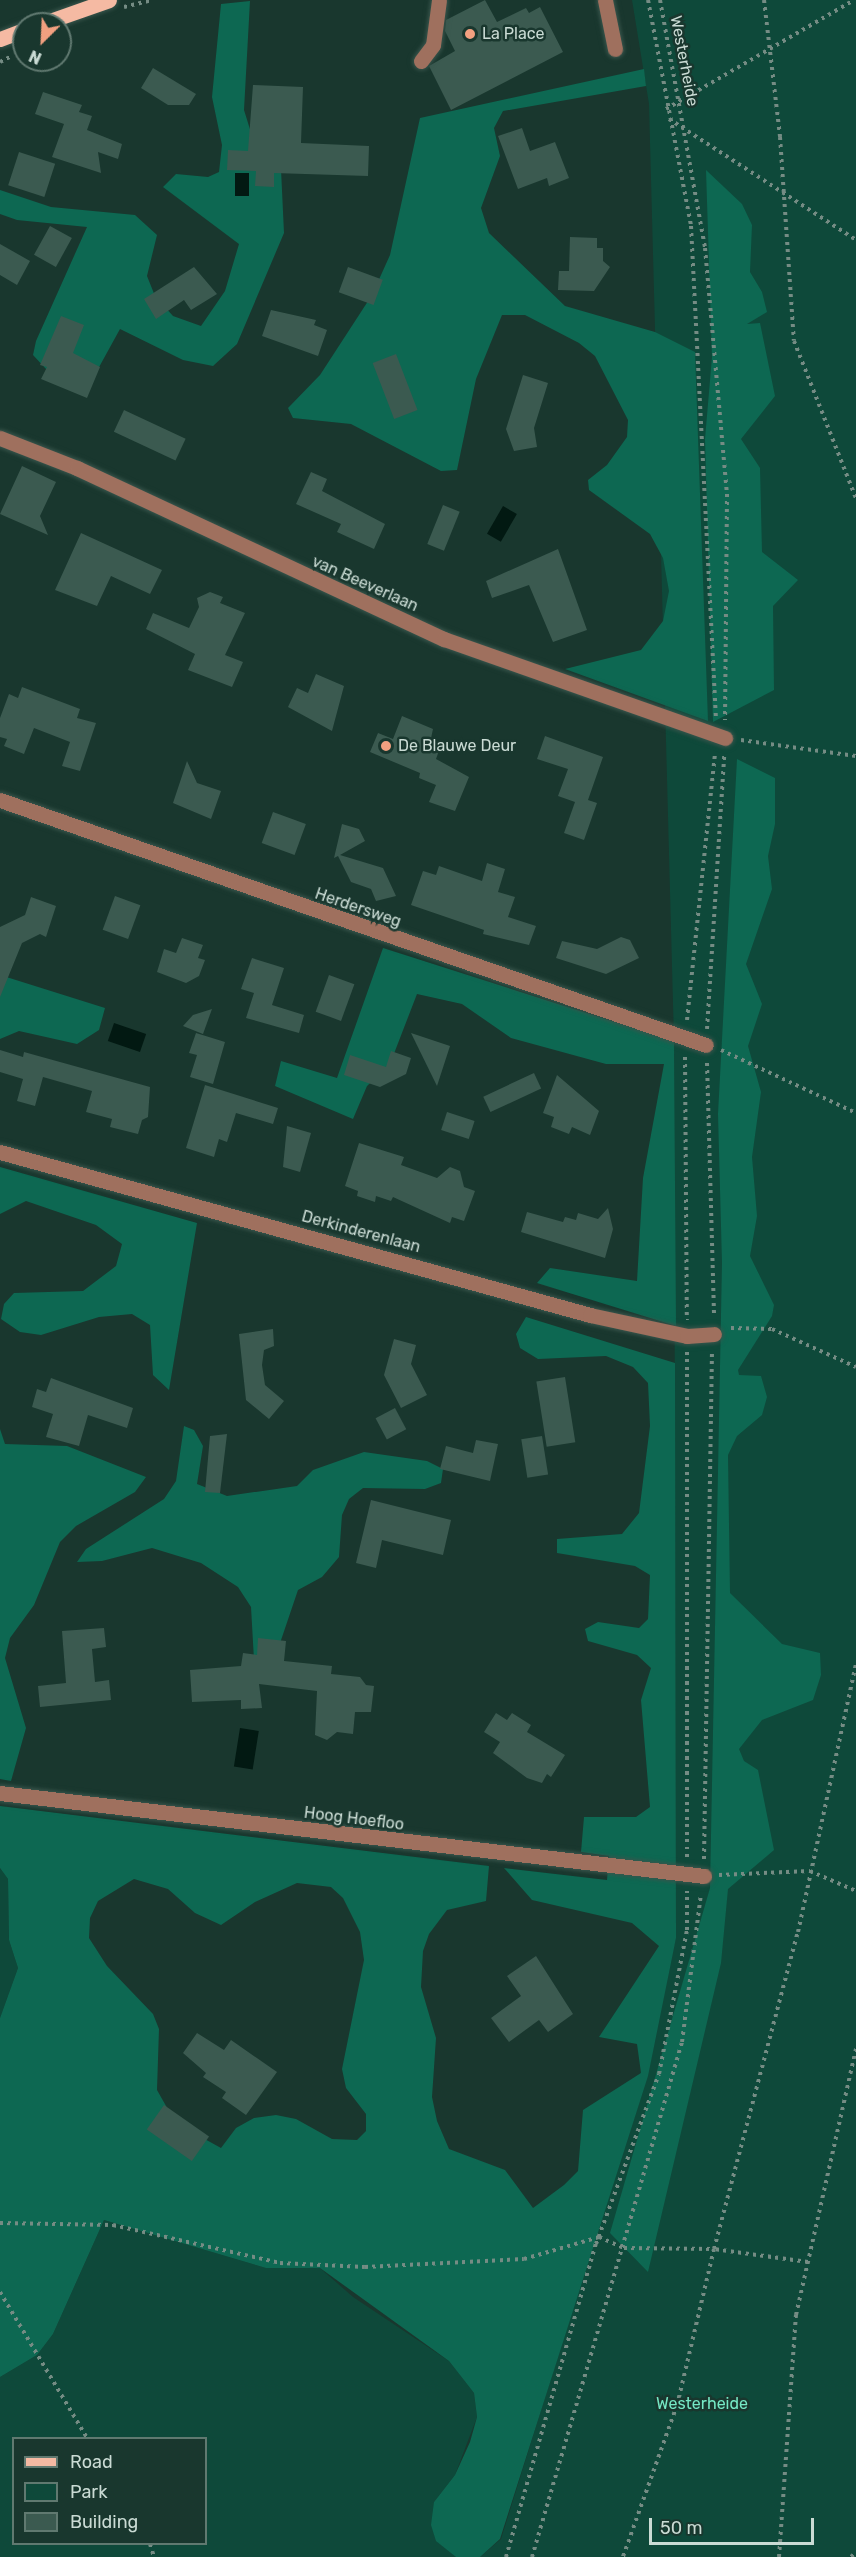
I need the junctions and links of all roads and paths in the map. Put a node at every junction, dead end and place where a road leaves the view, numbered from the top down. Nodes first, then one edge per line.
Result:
1 (109, 0) edge
2 (439, 0) edge
3 (605, 0) edge
4 (648, 0) edge
5 (660, 0) edge
6 (765, 0) edge
7 (854, 0) edge
8 (72, 13) edge
9 (615, 50) dead end
10 (769, 52) junction
11 (421, 60) dead end
12 (680, 105) junction
13 (666, 109) junction
14 (684, 127) junction
15 (783, 192) junction
16 (856, 240) edge
17 (0, 438) edge
18 (856, 498) edge
19 (725, 738) joint
20 (856, 756) edge
21 (0, 800) edge
22 (706, 1045) joint
23 (856, 1113) edge
24 (0, 1152) edge
25 (714, 1334) joint
26 (856, 1367) edge
27 (856, 1662) edge
28 (0, 1793) edge
29 (810, 1871) junction
30 (704, 1876) joint
31 (856, 1891) edge
32 (856, 2049) edge
33 (0, 2223) edge
34 (714, 2249) junction
35 (808, 2262) junction
36 (0, 2292) edge
37 (86, 2437) edge
38 (856, 2552) edge
39 (623, 2557) edge
40 (779, 2557) edge
41 (851, 2557) edge

1 - 8 main road
2 - 11 street
3 - 9 street
4 - 13 path
5 - 12 path, Westerheide
6 - 10 path
7 - 10 path
10 - 12 path
10 - 15 path
12 - 13 path
12 - 14 path, Westerheide
13 - 14 path
14 - 15 path
15 - 16 path
15 - 18 path
17 - 19 street, van Beeverlaan
19 - 20 path
21 - 22 street, Herdersweg
22 - 23 path
24 - 25 street, Derkinderenlaan
25 - 26 path
27 - 29 path
28 - 30 street, Hoog Hoefloo
29 - 30 path
29 - 31 path
29 - 34 path
32 - 35 path
33 - 34 path
34 - 35 path
34 - 39 path
35 - 40 path
36 - 37 path
38 - 41 path

